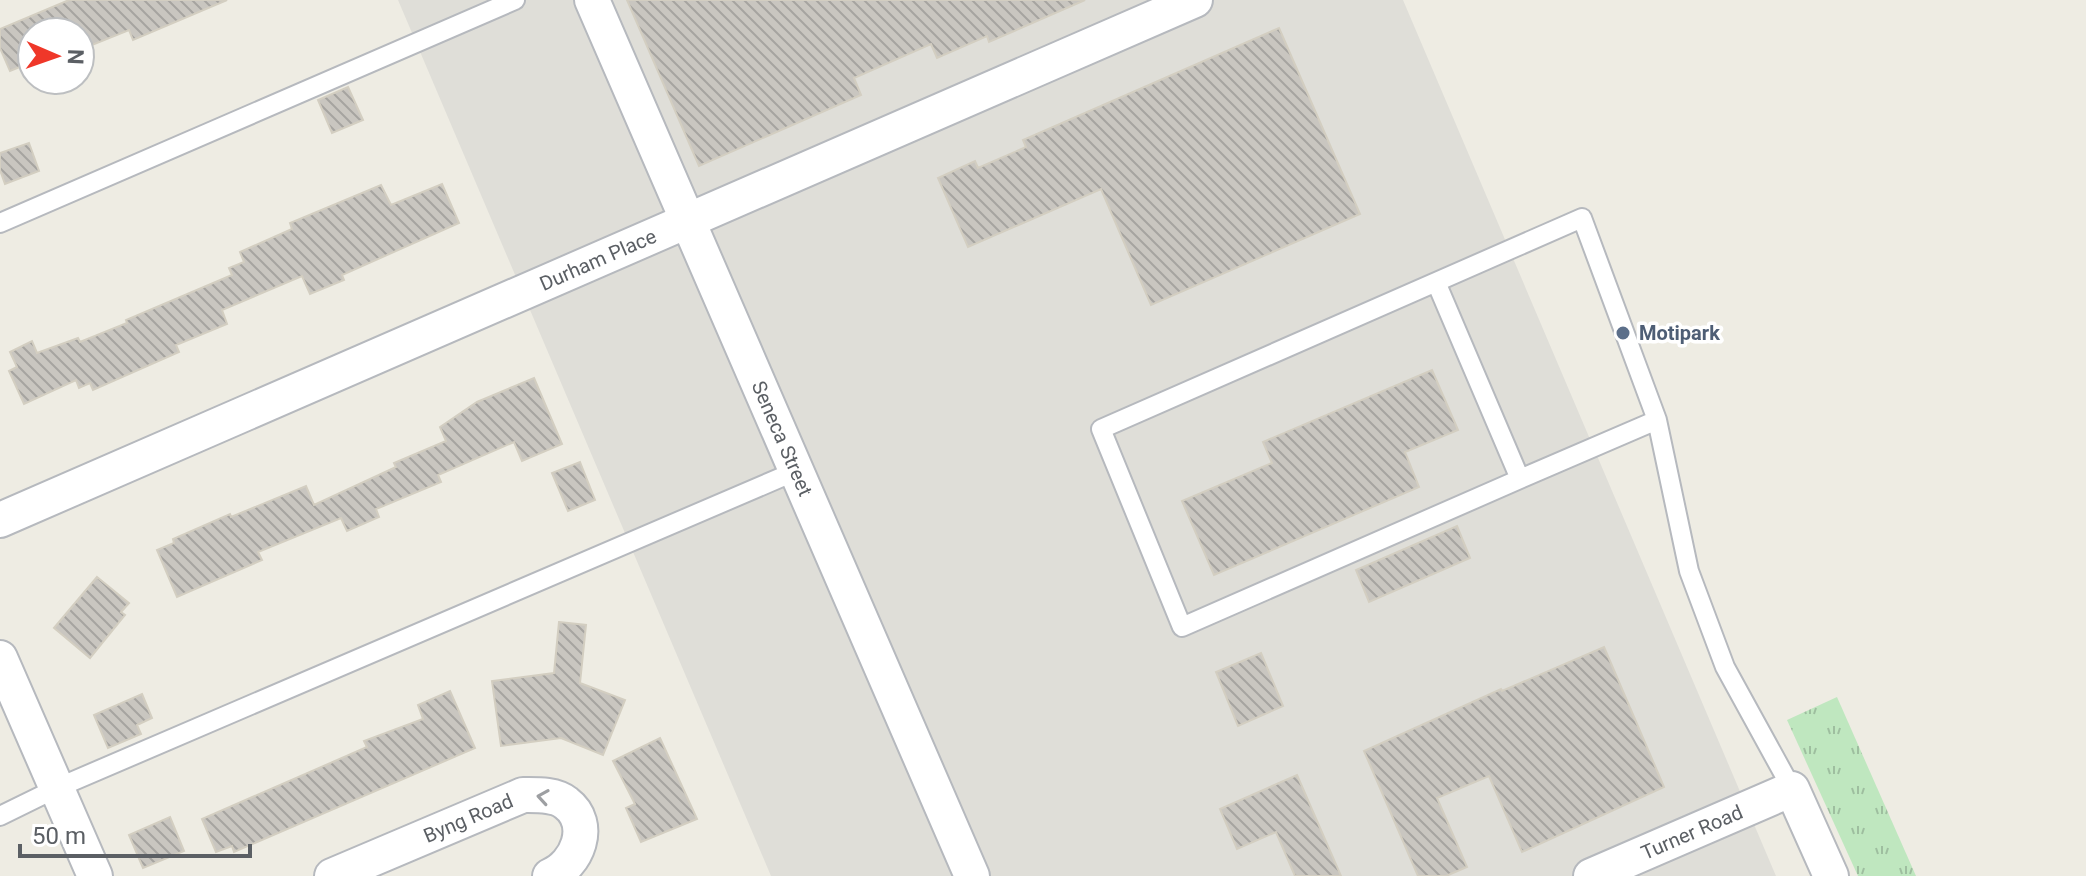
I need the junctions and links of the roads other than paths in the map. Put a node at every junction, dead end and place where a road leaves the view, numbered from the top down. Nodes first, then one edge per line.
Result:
1 (515, 0) edge
2 (592, 0) edge
3 (1195, 0) edge
4 (688, 221) junction
5 (0, 223) edge
6 (1436, 282) junction
7 (1657, 420) junction
8 (796, 471) junction
9 (1520, 479) junction
10 (0, 520) edge
11 (0, 658) edge
12 (57, 788) junction
13 (1792, 789) junction
14 (0, 816) edge
15 (95, 876) edge
16 (332, 876) edge
17 (550, 876) edge
18 (972, 876) edge
19 (1591, 876) edge
20 (1831, 876) edge

1 - 5 lane
2 - 4 street, Seneca Street
3 - 4 street, Durham Place
4 - 8 street, Seneca Street
4 - 10 street, Durham Place
6 - 7 lane
6 - 9 lane
6 - 9 lane
7 - 9 lane
7 - 13 lane
8 - 12 lane
8 - 18 street, Seneca Street
11 - 12 street
12 - 14 lane
12 - 15 street
13 - 19 street, Turner Road
13 - 20 street
17 -> 16 street, Byng Road

